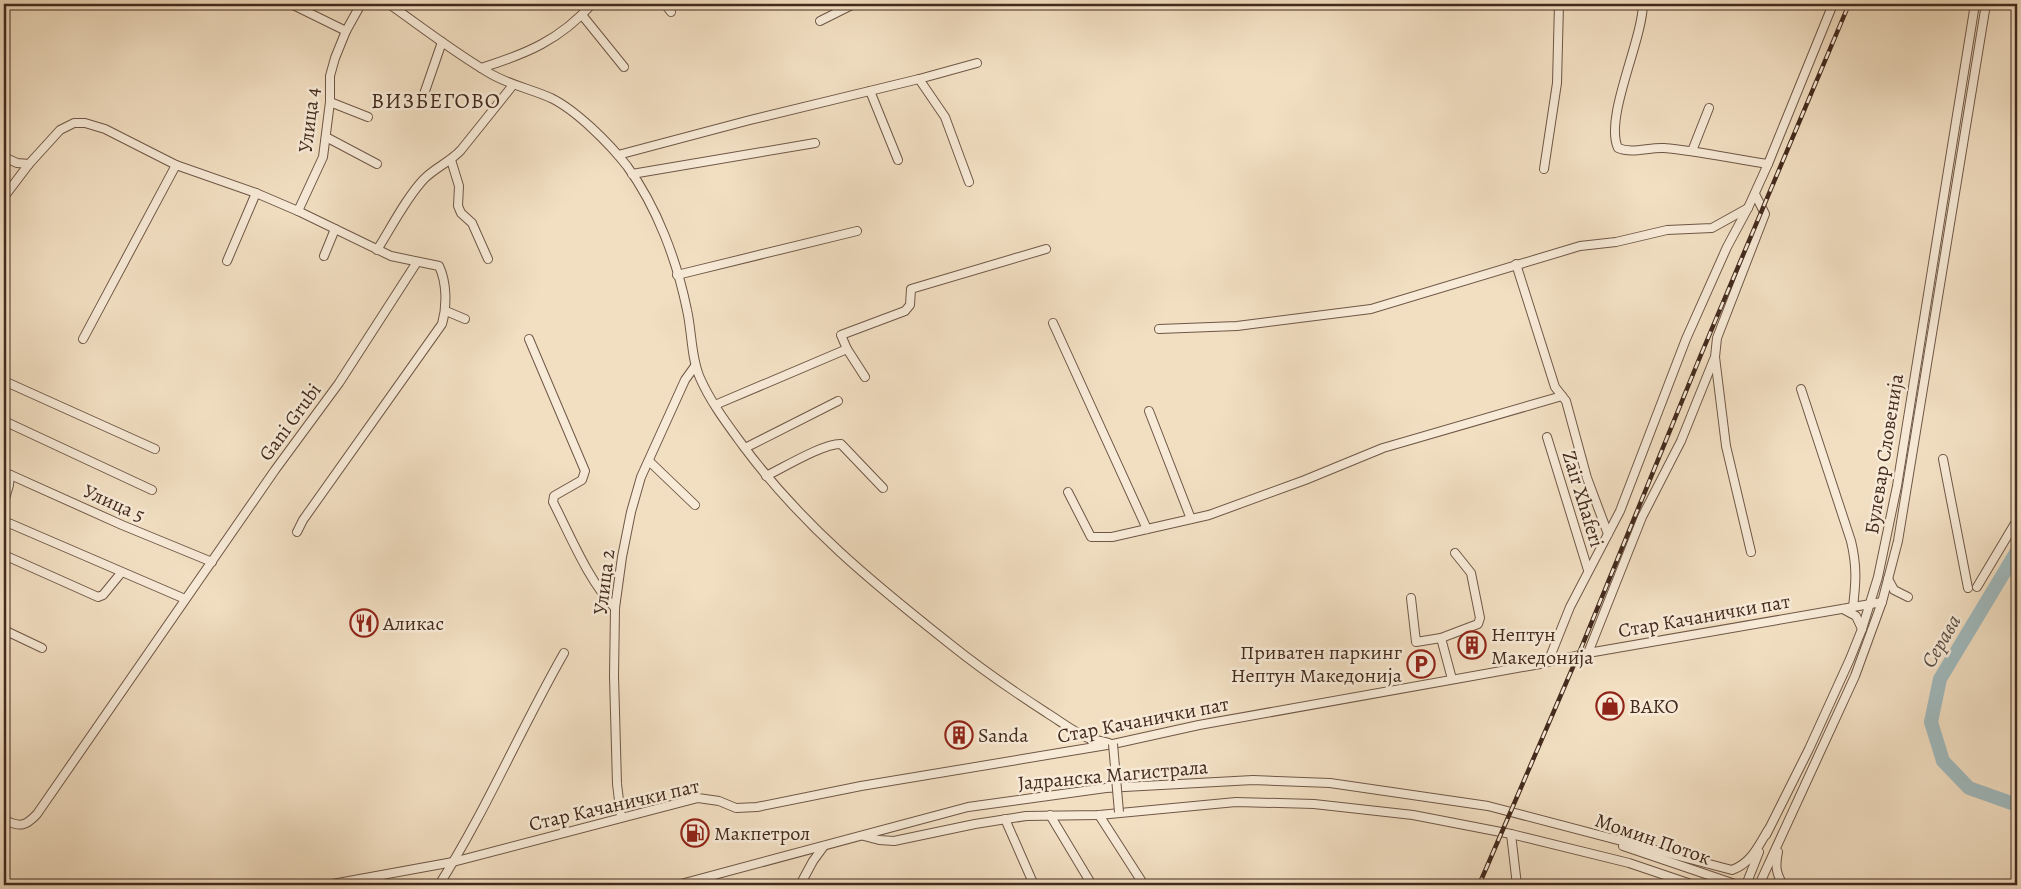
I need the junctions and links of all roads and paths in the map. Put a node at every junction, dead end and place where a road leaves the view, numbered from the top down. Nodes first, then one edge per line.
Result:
1 (291, 4) edge
2 (361, 4) edge
3 (388, 4) edge
4 (592, 4) edge
5 (665, 4) edge
6 (854, 4) edge
7 (1559, 4) edge
8 (1643, 4) edge
9 (1834, 4) edge
10 (1975, 4) edge
11 (1986, 4) edge
12 (672, 12) dead end
13 (582, 15) junction
14 (820, 21) dead end
15 (346, 31) junction
16 (442, 42) junction
17 (978, 63) dead end
18 (624, 67) dead end
19 (481, 68) junction
20 (919, 79) junction
21 (513, 85) junction
22 (870, 91) junction
23 (424, 94) dead end
24 (330, 102) junction
25 (1709, 108) dead end
26 (368, 118) dead end
27 (326, 137) junction
28 (815, 143) dead end
29 (1692, 151) junction
30 (618, 155) junction
31 (4, 157) edge
32 (451, 160) junction
33 (898, 160) dead end
34 (29, 164) junction
35 (377, 164) dead end
36 (1768, 164) junction
37 (176, 165) junction
38 (1544, 169) dead end
39 (632, 174) junction
40 (4, 179) edge
41 (969, 182) dead end
42 (13, 184) junction
43 (256, 193) junction
44 (1755, 194) junction
45 (4, 197) edge
46 (1748, 208) junction
47 (298, 211) junction
48 (336, 229) junction
49 (857, 231) dead end
50 (1046, 249) dead end
51 (377, 250) junction
52 (324, 256) dead end
53 (488, 259) dead end
54 (227, 261) dead end
55 (417, 262) junction
56 (1516, 264) junction
57 (678, 275) junction
58 (446, 311) junction
59 (465, 319) dead end
60 (1053, 324) dead end
61 (1159, 329) dead end
62 (83, 339) dead end
63 (529, 339) dead end
64 (847, 349) junction
65 (1715, 356) junction
66 (695, 366) junction
67 (865, 378) dead end
68 (4, 381) edge
69 (1801, 389) dead end
70 (1562, 396) junction
71 (838, 401) dead end
72 (715, 405) junction
73 (1149, 411) dead end
74 (4, 421) edge
75 (1548, 437) dead end
76 (745, 448) junction
77 (155, 449) dead end
78 (1943, 459) dead end
79 (649, 461) junction
80 (7, 473) edge
81 (766, 476) junction
82 (883, 488) dead end
83 (152, 490) dead end
84 (1068, 492) dead end
85 (4, 502) edge
86 (695, 505) dead end
87 (1191, 519) junction
88 (2017, 520) edge
89 (4, 521) edge
90 (1147, 529) junction
91 (297, 532) dead end
92 (1608, 534) junction
93 (1750, 552) dead end
94 (1455, 553) dead end
95 (4, 555) edge
96 (212, 562) junction
97 (1588, 570) junction
98 (121, 573) junction
99 (1888, 579) junction
100 (1976, 587) dead end
101 (1968, 588) dead end
102 (1411, 598) dead end
103 (1908, 598) dead end
104 (185, 600) junction
105 (1882, 602) junction
106 (1870, 603) junction
107 (1853, 607) junction
108 (615, 608) junction
109 (1841, 608) junction
110 (1862, 629) junction
111 (4, 630) edge
112 (1441, 638) junction
113 (42, 648) dead end
114 (564, 653) dead end
115 (1588, 653) junction
116 (1548, 662) junction
117 (1452, 680) junction
118 (1846, 696) junction
119 (1113, 744) junction
120 (1119, 812) junction
121 (1050, 815) junction
122 (1099, 815) junction
123 (622, 817) junction
124 (1005, 819) junction
125 (4, 820) edge
126 (1558, 824) junction
127 (1768, 830) junction
128 (1511, 834) junction
129 (863, 835) junction
130 (824, 846) junction
131 (454, 862) junction
132 (327, 885) edge
133 (439, 885) edge
134 (677, 885) edge
135 (800, 885) edge
136 (1034, 885) edge
137 (1092, 885) edge
138 (1144, 885) edge
139 (1517, 885) edge
140 (1694, 885) edge
141 (1738, 885) edge
142 (1746, 885) edge
143 (1759, 885) edge
144 (1783, 885) edge

1 - 15 street
2 - 15 street, Улица 4
3 - 16 street
4 - 13 street
5 - 12 street
6 - 14 street
7 - 38 street
8 - 29 street
9 - 36 street
10 - 106 street, Булевар Словенија
11 - 99 street, Булевар Словенија
13 - 18 street
13 - 19 street
15 - 24 street, Улица 4
16 - 19 street
16 - 23 street
17 - 20 street
19 - 21 street
20 - 22 street
20 - 41 street
21 - 30 street
21 - 32 street
22 - 30 street
22 - 33 street
24 - 26 street
24 - 27 street, Улица 4
25 - 29 street
27 - 35 street
27 - 47 street, Улица 4
28 - 39 street
29 - 36 street
30 - 39 street
31 - 34 street
32 - 51 street
32 - 53 street
34 - 37 street
34 - 42 street
36 - 44 street
37 - 43 street
37 - 62 street
39 - 57 street
40 - 42 street
42 - 45 street
43 - 47 street
43 - 54 street
44 - 46 street
44 - 65 street
46 - 56 street
46 - 92 street
47 - 48 street
48 - 51 street
48 - 52 street
49 - 57 street
50 - 64 street
51 - 55 street
55 - 58 street
55 - 96 street, Gani Grubi
56 - 61 street
56 - 70 street
57 - 66 street
58 - 59 street
58 - 91 street
60 - 90 street
63 - 108 street
64 - 67 street
64 - 72 street
65 - 93 street
65 - 115 street
66 - 72 street
66 - 79 street, Улица 2
68 - 77 street
69 - 107 street
70 - 87 street
70 - 92 street
71 - 76 street
72 - 76 street
73 - 87 street
74 - 83 street
75 - 97 street, Zair Xhaferi
76 - 81 street
78 - 101 street
79 - 86 street
79 - 108 street, Улица 2
80 - 85 street
80 - 96 street, Улица 5
81 - 82 street
81 - 119 street
84 - 90 street
87 - 90 street
88 - 100 street
89 - 98 street
92 - 97 street
94 - 112 street
95 - 98 street
96 - 104 street, Gani Grubi
97 - 116 street
98 - 104 street
99 - 103 street
99 - 105 street, Булевар Словенија
102 - 112 street
104 - 125 street, Gani Grubi
105 - 106 street, Стар Качанички пат
105 - 118 street, Булевар Словенија
106 - 107 street, Стар Качанички пат
106 - 110 street, Булевар Словенија
107 - 109 street, Стар Качанички пат
108 - 123 street, Улица 2
109 - 110 street
109 - 115 street, Стар Качанички пат
110 - 127 street, Булевар Словенија
111 - 113 street
112 - 117 street
114 - 131 street
115 - 116 street, Стар Качанички пат
116 - 117 street, Стар Качанички пат
117 - 119 street, Стар Качанички пат
118 - 143 street, Булевар Словенија
118 - 144 street
119 - 120 street, bridge
119 - 123 street, Стар Качанички пат
120 - 122 street
120 - 128 street
121 - 122 street
121 - 124 street
121 - 137 street
122 - 138 street
123 - 131 street, Стар Качанички пат
124 - 129 street
124 - 136 street
126 - 127 street
126 - 129 street, Јадранска Магистрала
126 - 141 street, Момин Поток
127 - 142 street, Булевар Словенија
128 - 139 street
128 - 140 street
129 - 130 street, Јадранска Магистрала
130 - 134 street, Јадранска Магистрала
130 - 135 street
131 - 132 street, Стар Качанички пат
131 - 133 street

